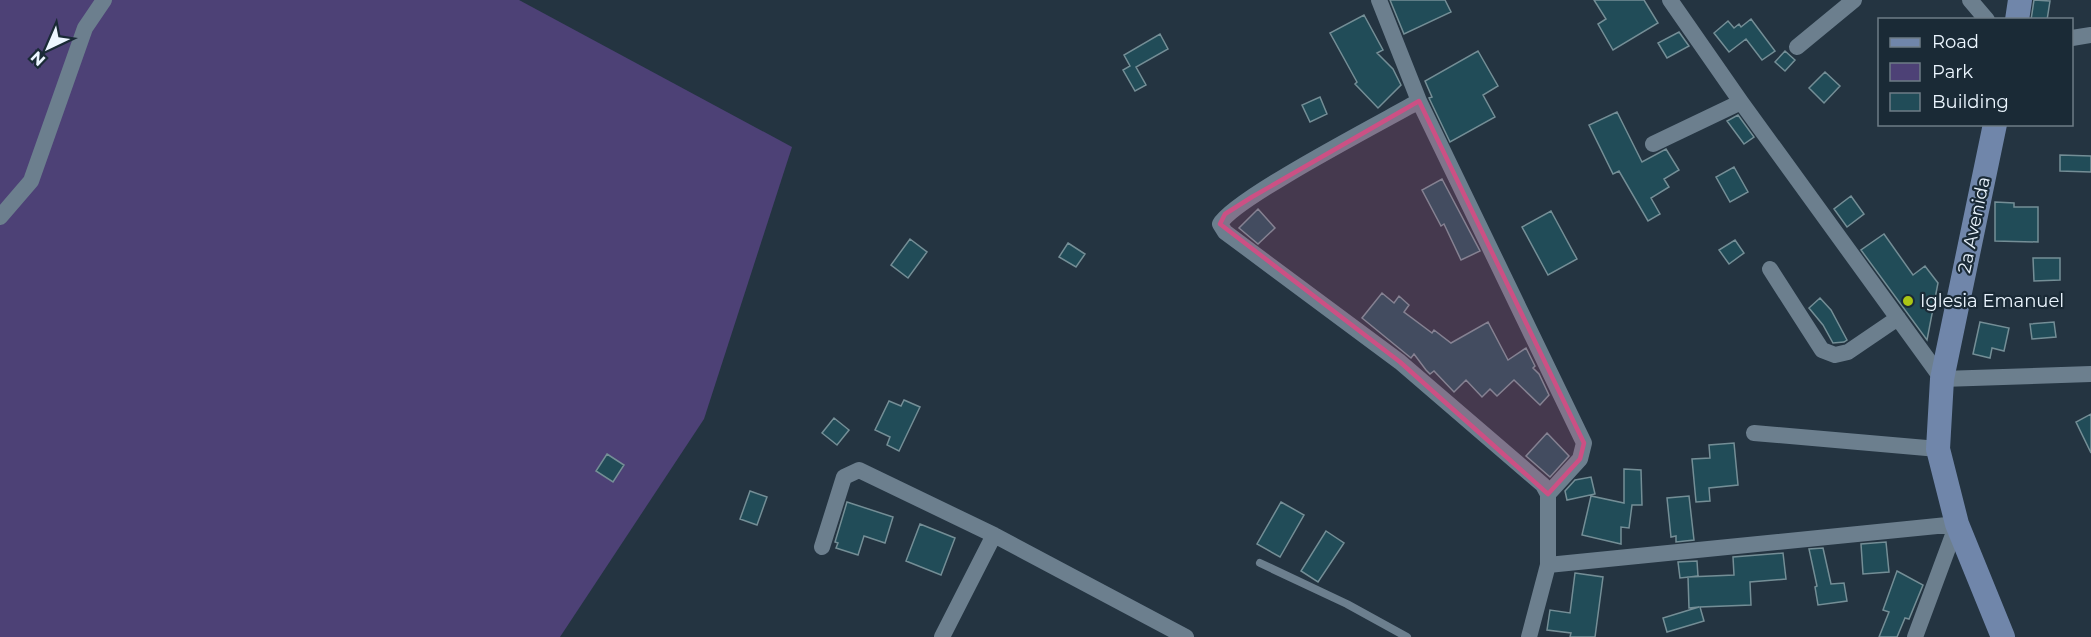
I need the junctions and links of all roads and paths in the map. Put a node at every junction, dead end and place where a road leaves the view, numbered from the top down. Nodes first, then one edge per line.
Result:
1 (104, 0) edge
2 (1379, 0) edge
3 (1670, 0) edge
4 (1854, 0) edge
5 (1970, 0) edge
6 (2020, 0) edge
7 (1986, 18) edge
8 (2017, 18) edge
9 (2091, 35) edge
10 (2073, 38) edge
11 (1797, 47) dead end
12 (1419, 101) junction
13 (1741, 102) junction
14 (1995, 126) edge
15 (1653, 144) dead end
16 (0, 217) edge
17 (1770, 269) dead end
18 (1898, 318) junction
19 (2091, 374) edge
20 (1942, 379) junction
21 (1754, 433) dead end
22 (1938, 449) junction
23 (1548, 494) junction
24 (1957, 524) junction
25 (994, 535) junction
26 (822, 548) dead end
27 (1260, 563) dead end
28 (1548, 566) junction
29 (942, 637) edge
30 (1186, 637) edge
31 (1407, 637) edge
32 (1529, 637) edge
33 (1914, 637) edge
34 (2003, 637) edge

1 - 16 street
2 - 12 street
3 - 13 street
4 - 11 street
5 - 7 street
6 - 8 street
9 - 10 street
12 - 23 street
12 - 23 street
13 - 15 street
13 - 18 street
14 - 20 street, 2a Avenida
17 - 18 street
18 - 20 street
19 - 20 street
20 - 22 street, 2a Avenida
21 - 22 street
22 - 24 street, 2a Avenida
23 - 28 street
24 - 28 street
24 - 33 street
24 - 34 street, 2a Avenida
25 - 26 street
25 - 29 street
25 - 30 street
27 - 31 lane
28 - 32 street

